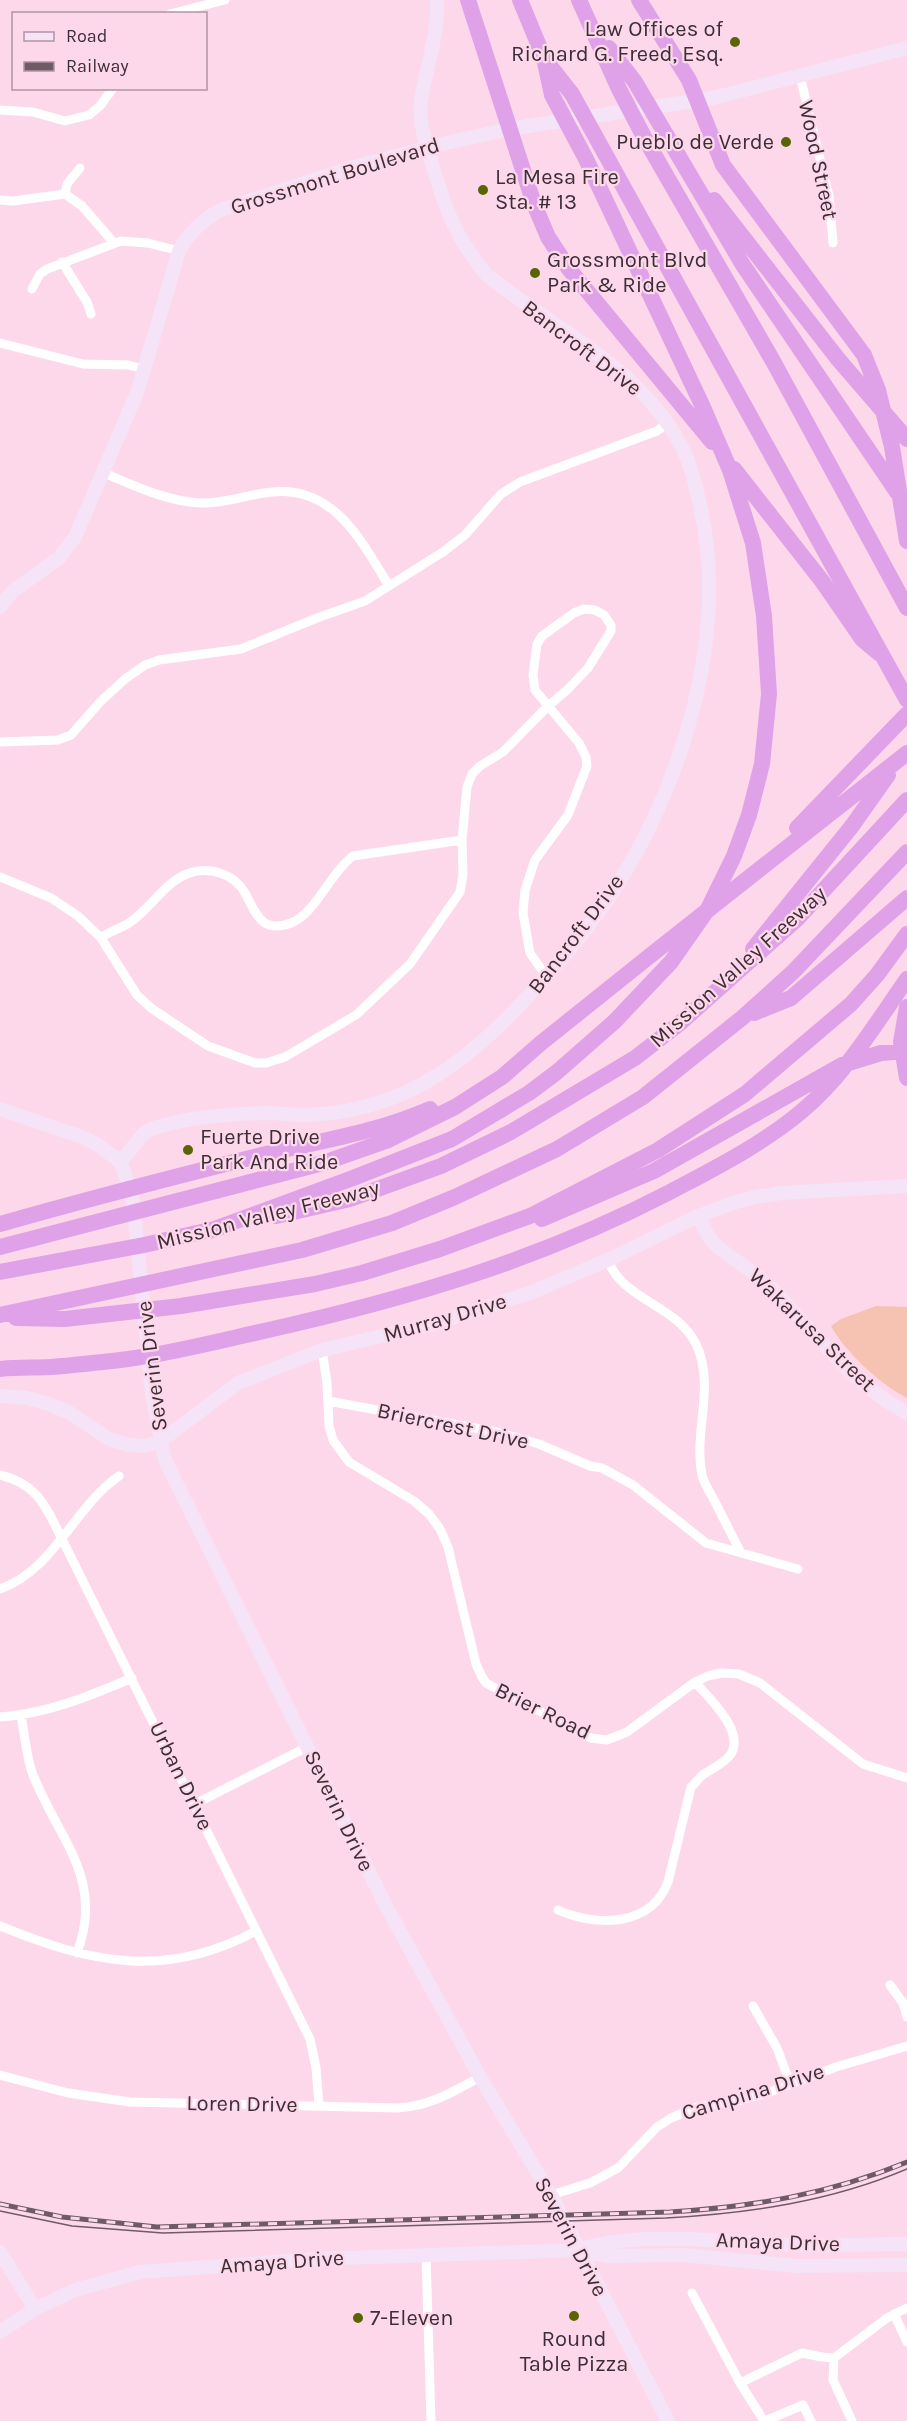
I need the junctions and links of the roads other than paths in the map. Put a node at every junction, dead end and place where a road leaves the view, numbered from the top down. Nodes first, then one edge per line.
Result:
1 (225, 0) edge
2 (438, 0) edge
3 (468, 0) edge
4 (520, 0) edge
5 (579, 0) edge
6 (639, 0) edge
7 (178, 12) edge
8 (594, 30) junction
9 (907, 48) edge
10 (544, 58) junction
11 (800, 76) junction
12 (112, 90) edge
13 (698, 100) junction
14 (0, 110) edge
15 (509, 129) junction
16 (427, 147) junction
17 (673, 148) junction
18 (81, 168) dead end
19 (65, 194) junction
20 (0, 200) edge
21 (114, 243) junction
22 (833, 243) dead end
23 (179, 251) junction
24 (62, 262) junction
25 (32, 289) dead end
26 (91, 314) dead end
27 (0, 343) edge
28 (144, 369) junction
29 (668, 423) junction
30 (907, 439) edge
31 (104, 473) junction
32 (907, 508) edge
33 (907, 541) edge
34 (389, 586) junction
35 (0, 607) edge
36 (907, 608) edge
37 (880, 654) junction
38 (907, 700) edge
39 (547, 707) junction
40 (907, 714) edge
41 (0, 742) edge
42 (907, 746) edge
43 (907, 753) edge
44 (907, 800) edge
45 (462, 840) junction
46 (907, 852) edge
47 (0, 877) edge
48 (724, 896) junction
49 (907, 898) edge
50 (907, 934) edge
51 (101, 938) junction
52 (546, 976) junction
53 (907, 980) edge
54 (722, 987) junction
55 (907, 1007) edge
56 (742, 1018) junction
57 (541, 1043) junction
58 (907, 1051) edge
59 (907, 1078) edge
60 (0, 1109) edge
61 (121, 1162) junction
62 (907, 1186) edge
63 (132, 1194) junction
64 (698, 1216) junction
65 (0, 1224) edge
66 (209, 1231) junction
67 (478, 1236) junction
68 (0, 1247) edge
69 (608, 1260) junction
70 (0, 1272) edge
71 (0, 1316) edge
72 (322, 1350) junction
73 (148, 1355) junction
74 (0, 1369) edge
75 (0, 1396) edge
76 (328, 1401) junction
77 (907, 1413) edge
78 (160, 1441) junction
79 (0, 1475) edge
80 (119, 1476) dead end
81 (62, 1539) junction
82 (741, 1553) junction
83 (798, 1569) dead end
84 (0, 1589) edge
85 (132, 1678) junction
86 (695, 1682) junction
87 (21, 1716) junction
88 (0, 1717) edge
89 (307, 1747) junction
90 (907, 1778) edge
91 (195, 1804) junction
92 (558, 1910) dead end
93 (0, 1926) edge
94 (256, 1931) junction
95 (77, 1953) junction
96 (890, 1985) dead end
97 (753, 2006) dead end
98 (907, 2017) edge
99 (907, 2046) edge
100 (0, 2075) edge
101 (480, 2077) junction
102 (790, 2083) junction
103 (319, 2105) junction
104 (551, 2195) junction
105 (907, 2244) edge
106 (578, 2250) junction
107 (0, 2252) edge
108 (426, 2254) junction
109 (907, 2265) edge
110 (692, 2293) dead end
111 (907, 2308) edge
112 (35, 2309) junction
113 (894, 2314) junction
114 (0, 2332) edge
115 (907, 2342) edge
116 (834, 2358) junction
117 (740, 2383) junction
118 (431, 2421) edge
119 (668, 2421) edge
120 (764, 2421) edge
121 (811, 2421) edge
122 (852, 2421) edge

1 - 7 street
2 - 16 main road, Bancroft Drive
3 - 15 highway
4 - 10 highway
5 - 8 highway
6 - 13 highway
8 - 17 highway
8 - 36 highway
9 - 11 main road, Grossmont Boulevard
10 - 37 highway
10 - 66 highway
11 - 13 main road, Grossmont Boulevard
11 - 22 street, Wood Street
12 - 14 street
13 - 15 main road, Grossmont Boulevard
13 - 33 highway
15 - 16 main road, Grossmont Boulevard
15 - 37 highway
16 - 23 main road, Grossmont Boulevard
16 - 29 main road, Bancroft Drive
17 - 30 highway
17 - 32 highway
18 - 19 street
19 - 20 street
19 - 21 street
21 - 23 street
21 - 24 street
23 - 28 main road, Grossmont Boulevard
24 - 25 street
24 - 26 street
27 - 28 street
28 - 31 main road, Grossmont Boulevard
29 - 34 street
29 - 52 main road, Bancroft Drive
31 - 34 street
31 - 35 main road, Grossmont Boulevard
34 - 41 street
37 - 38 highway
39 - 39 street
39 - 45 street
39 - 52 street
40 - 48 highway
42 - 54 highway
43 - 48 highway
44 - 54 highway, Mission Valley Freeway
45 - 51 street
45 - 51 street
46 - 56 highway, Mission Valley Freeway
47 - 51 street
48 - 57 highway
49 - 56 highway
50 - 67 highway
52 - 61 main road, Bancroft Drive
53 - 73 highway
54 - 66 highway, Mission Valley Freeway
55 - 59 highway
56 - 71 highway, Mission Valley Freeway
57 - 63 highway
57 - 68 highway
58 - 67 highway
60 - 61 main road
61 - 63 main road, Severin Drive
62 - 64 main road, Murray Drive
63 - 65 highway
63 - 73 main road, Severin Drive
64 - 69 main road, Murray Drive
64 - 77 main road, Wakarusa Street
66 - 70 highway, Mission Valley Freeway
67 - 71 highway
69 - 72 main road, Murray Drive
69 - 82 street
72 - 76 street, Brier Road
72 - 78 main road, Murray Drive
73 - 74 highway
73 - 78 main road, Severin Drive
75 - 78 main road, Murray Drive
76 - 82 street, Briercrest Drive
76 - 86 street, Brier Road
78 - 89 main road, Severin Drive
79 - 81 street, Urban Drive
80 - 81 street
81 - 84 street
81 - 85 street, Urban Drive
82 - 83 street, Briercrest Drive
85 - 87 street
85 - 91 street, Urban Drive
86 - 90 street, Brier Road
86 - 92 street
87 - 88 street
87 - 95 street
89 - 91 street
89 - 101 main road, Severin Drive
91 - 94 street, Urban Drive
93 - 95 street
94 - 95 street
94 - 103 street, Urban Drive
96 - 98 street
97 - 102 street
99 - 102 street, Campina Drive
100 - 103 street, Loren Drive
101 - 103 street, Loren Drive
101 - 104 main road, Severin Drive
102 - 104 street, Campina Drive
104 - 106 main road, Severin Drive
105 - 106 main road, Amaya Drive
106 - 108 main road, Amaya Drive
106 - 109 main road, Amaya Drive
106 - 119 main road, Severin Drive
107 - 112 main road
108 - 112 main road, Amaya Drive
108 - 118 street
110 - 117 street
111 - 113 street
112 - 114 main road, Amaya Drive
113 - 115 street
113 - 116 street
116 - 117 street
116 - 122 street
117 - 120 street
120 - 121 street

